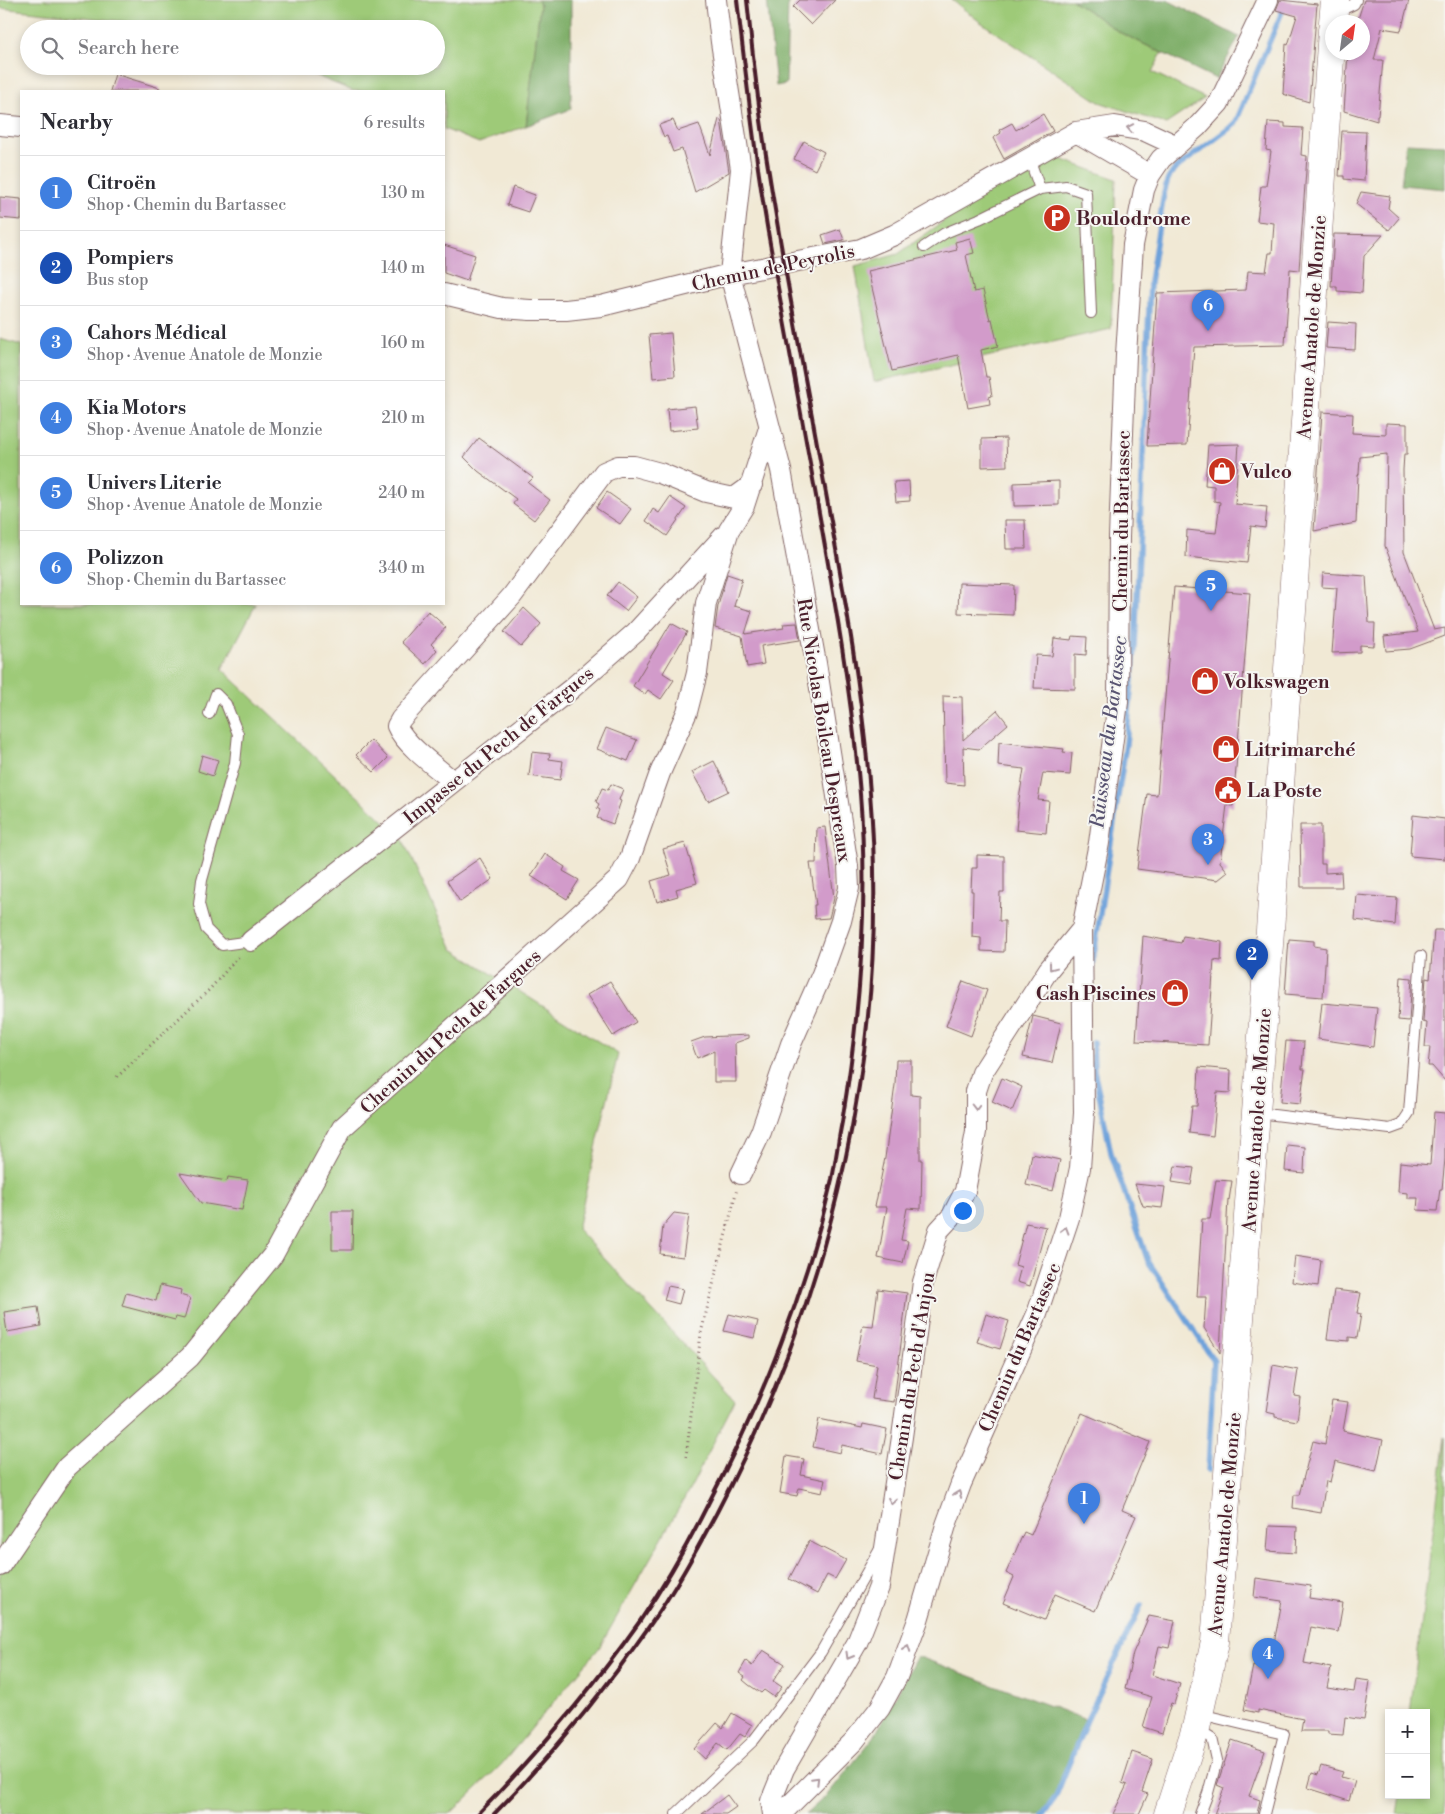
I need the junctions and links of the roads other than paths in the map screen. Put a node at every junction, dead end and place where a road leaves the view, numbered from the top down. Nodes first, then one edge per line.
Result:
1 (716, 0) edge
2 (1268, 0) edge
3 (1338, 13) edge
4 (0, 125) edge
5 (20, 127) edge
6 (1076, 132) junction
7 (1175, 145) junction
8 (1029, 158) junction
9 (1150, 175) junction
10 (1040, 190) junction
11 (924, 248) dead end
12 (730, 274) junction
13 (445, 294) edge
14 (1091, 313) dead end
15 (769, 428) junction
16 (752, 485) junction
17 (729, 530) junction
18 (209, 714) dead end
19 (453, 781) junction
20 (1082, 929) junction
21 (251, 942) joint
22 (1420, 956) dead end
23 (1256, 1113) junction
24 (741, 1174) road end
25 (887, 1537) junction
26 (0, 1566) edge
27 (1198, 1721) junction
28 (676, 1814) edge
29 (772, 1814) edge
30 (781, 1814) edge
31 (1168, 1814) edge
32 (1200, 1814) edge
33 (1264, 1814) edge

1 - 12 street
2 - 7 street, Chemin du Bartassec
3 - 23 main road, Avenue Anatole de Monzie
4 - 5 street
7 -> 6 street, Chemin de Peyrolis
6 - 8 street, Chemin de Peyrolis
6 - 9 street
7 - 9 street, Chemin du Bartassec
8 - 10 lane
8 - 12 street, Chemin de Peyrolis
9 - 20 street, Chemin du Bartassec
10 - 11 lane
10 - 14 lane
12 - 13 street, Chemin de Peyrolis
12 - 15 street, Rue Nicolas Boileau Despreaux
15 - 16 street, Chemin du Pech de Fargues
15 - 24 street, Rue Nicolas Boileau Despreaux
16 - 17 street, Chemin du Pech de Fargues
16 - 19 street
17 - 19 street, Impasse du Pech de Fargues
17 - 26 street, Chemin du Pech de Fargues
18 - 21 lane
19 - 21 street, Impasse du Pech de Fargues
20 -> 25 street, Chemin du Pech d'Anjou
30 -> 20 street, Chemin du Bartassec
22 - 23 lane
23 - 27 main road, Avenue Anatole de Monzie
25 - 28 lane, Chemin du Pech d'Anjou
25 -> 29 street, Chemin du Pech d'Anjou
27 - 31 main road, Avenue Anatole de Monzie
27 - 32 lane
27 - 33 lane

